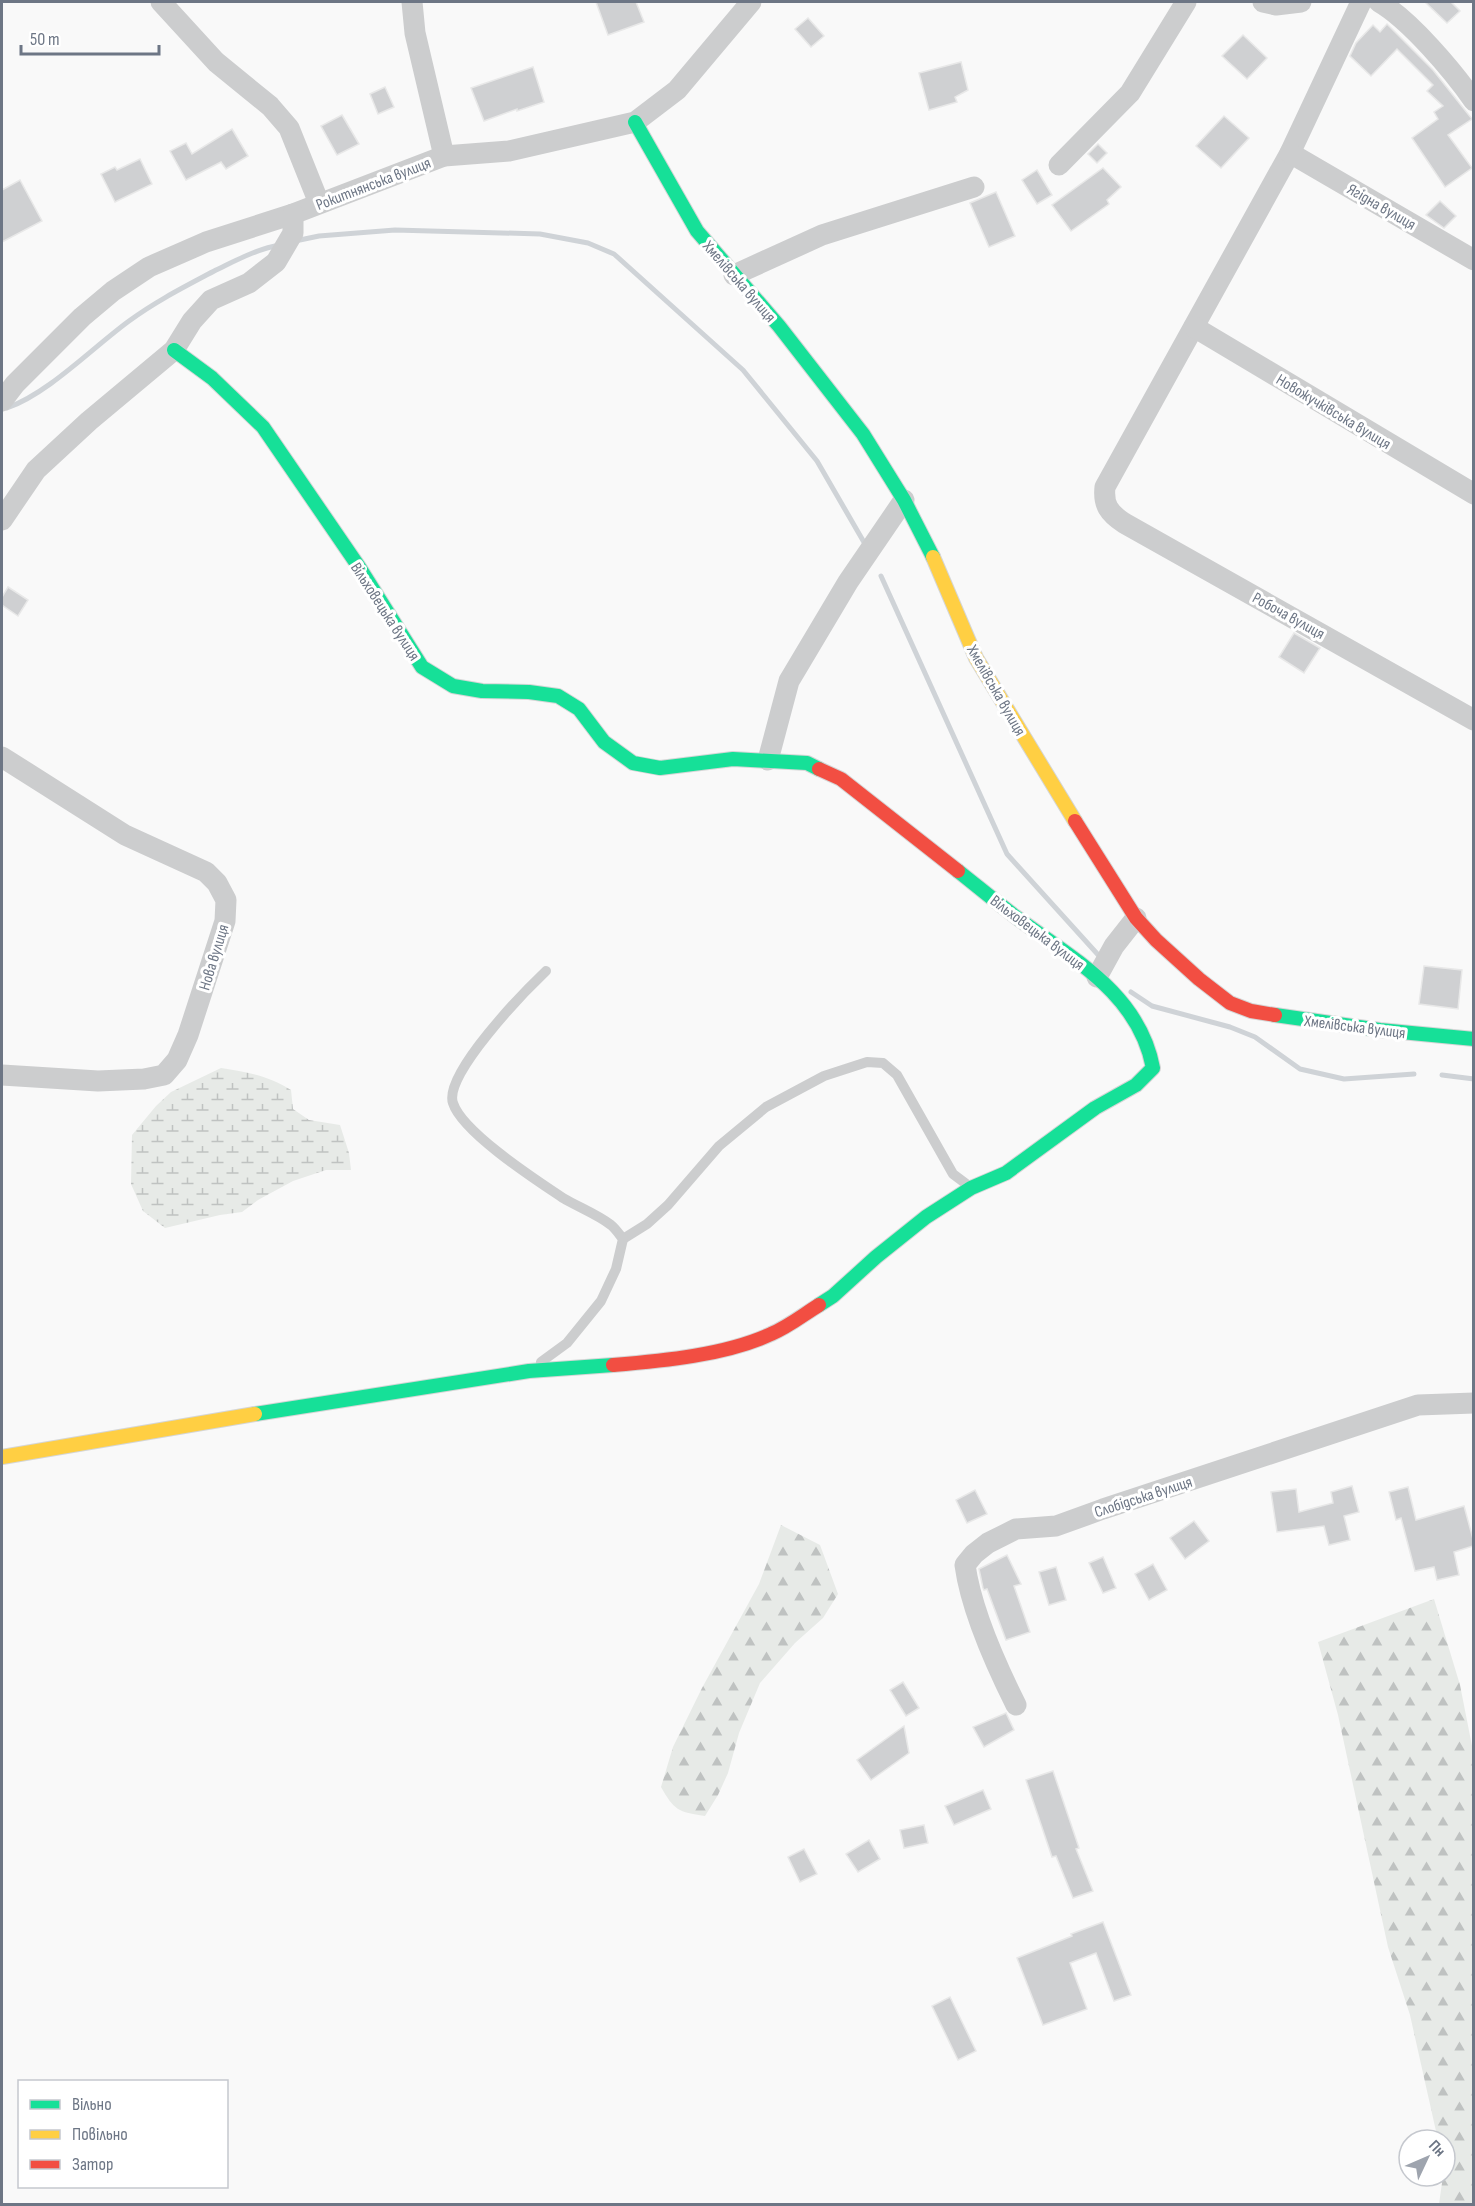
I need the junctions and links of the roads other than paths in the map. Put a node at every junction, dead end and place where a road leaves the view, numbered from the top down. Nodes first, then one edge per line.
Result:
1 (162, 2) edge
2 (412, 2) edge
3 (751, 2) edge
4 (1186, 2) edge
5 (1263, 2) edge
6 (1301, 2) edge
7 (1361, 2) edge
8 (1379, 2) edge
9 (1473, 101) edge
10 (635, 122) junction
11 (1290, 153) junction
12 (444, 156) junction
13 (1059, 165) dead end
14 (974, 188) dead end
15 (319, 203) junction
16 (293, 224) junction
17 (1473, 260) edge
18 (734, 275) junction
19 (1194, 327) junction
20 (174, 350) junction
21 (2, 401) edge
22 (1473, 494) edge
23 (904, 500) junction
24 (2, 520) edge
25 (1473, 720) edge
26 (2, 757) edge
27 (768, 760) junction
28 (1136, 918) junction
29 (546, 971) dead end
30 (1099, 973) junction
31 (1473, 1040) edge
32 (2, 1075) edge
33 (971, 1188) junction
34 (622, 1239) junction
35 (529, 1371) junction
36 (1473, 1403) edge
37 (2, 1457) edge
38 (1016, 1705) dead end

1 - 15 street
2 - 12 street
3 - 10 street, Рокитнянська вулиця
4 - 13 street
5 - 6 street
7 - 11 street
8 - 9 street
10 - 12 street, Рокитнянська вулиця
10 - 18 street, Хмелівська вулиця
11 - 17 street, Ягідна вулиця
11 - 19 street
12 - 15 street, Рокитнянська вулиця
14 - 18 street
15 - 16 street, Рокитнянська вулиця
16 - 20 street
16 - 21 street, Рокитнянська вулиця
18 - 23 street, Хмелівська вулиця
19 - 22 street, Новожучківська вулиця
19 - 25 street, Робоча вулиця
20 - 24 street
20 - 27 street, Вільховецька вулиця
23 - 27 street
23 - 28 street, Хмелівська вулиця
26 - 32 street, Нова вулиця
27 - 30 street, Вільховецька вулиця
28 - 30 street
28 - 31 street, Хмелівська вулиця
29 - 34 lane
30 - 33 street, Вільховецька вулиця
33 - 34 lane
33 - 35 street, Вільховецька вулиця
34 - 35 lane
35 - 37 street, Вільховецька вулиця
36 - 38 street, Слобідська вулиця

